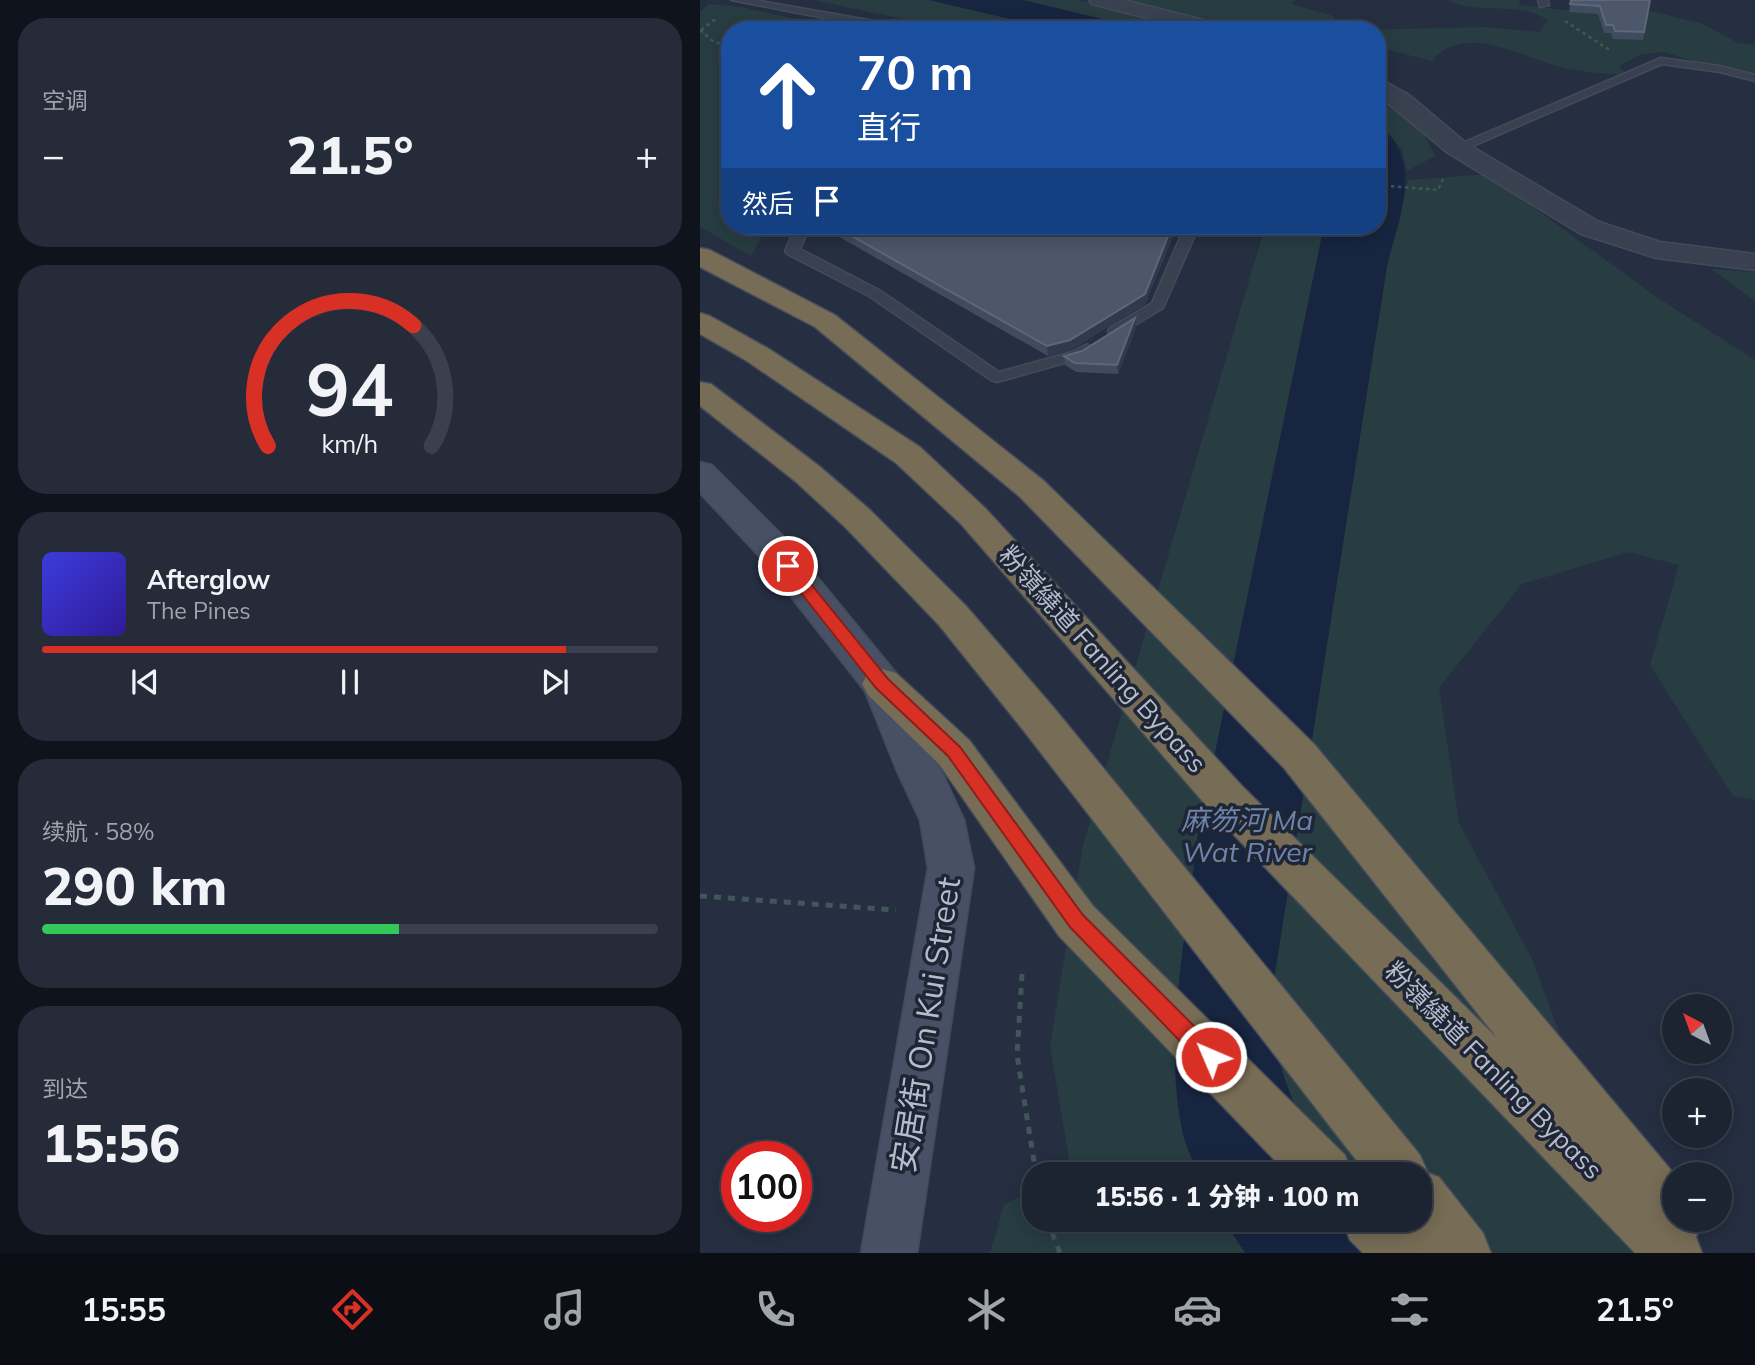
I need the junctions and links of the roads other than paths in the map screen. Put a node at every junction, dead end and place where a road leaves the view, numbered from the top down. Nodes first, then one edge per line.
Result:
1 (736, 0) edge
2 (1099, 0) edge
3 (857, 21) edge
4 (1184, 21) edge
5 (1755, 78) edge
6 (1386, 90) edge
7 (1457, 149) junction
8 (799, 235) edge
9 (1188, 235) edge
10 (700, 256) edge
11 (1755, 262) edge
12 (700, 322) edge
13 (700, 391) edge
14 (700, 473) edge
15 (882, 684) junction
16 (1314, 1162) edge
17 (1391, 1162) edge
18 (1662, 1203) edge
19 (1432, 1214) edge
20 (1382, 1232) edge
21 (1685, 1232) edge
22 (889, 1253) edge
23 (1403, 1253) edge
24 (1464, 1253) edge
25 (1674, 1253) edge
26 (1702, 1253) edge

1 - 3 lane
2 - 4 street
5 - 7 lane
6 - 7 street
7 - 11 street
8 - 9 lane
10 - 18 highway
12 - 25 highway, 粉嶺繞道 Fanling Bypass
13 - 17 highway
14 - 15 street, 安居街 On Kui Street
15 - 16 highway
15 - 22 street, 安居街 On Kui Street
19 - 24 highway
20 - 23 highway
21 - 26 highway

